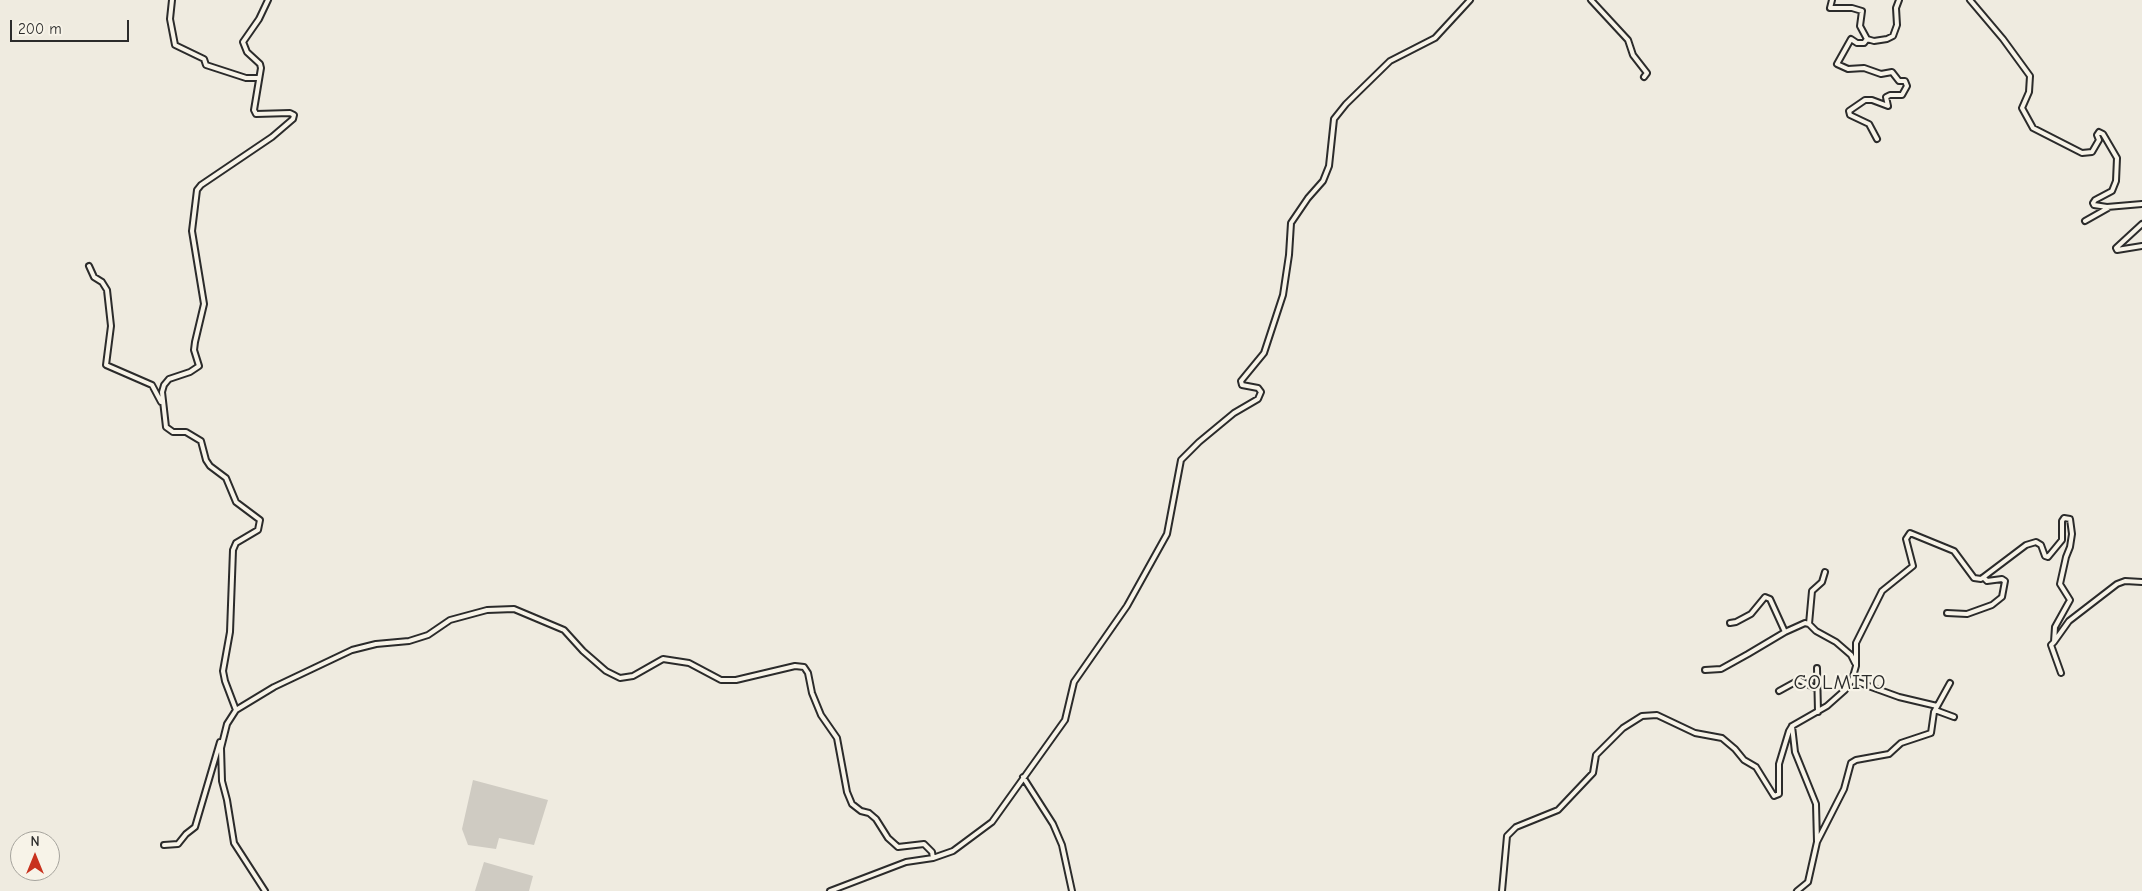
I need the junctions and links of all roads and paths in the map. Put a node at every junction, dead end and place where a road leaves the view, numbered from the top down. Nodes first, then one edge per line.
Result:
1 (172, 0) edge
2 (268, 0) edge
3 (1470, 0) edge
4 (1591, 0) edge
5 (1832, 0) edge
6 (1899, 0) edge
7 (1970, 0) edge
8 (1867, 39) junction
9 (1644, 77) dead end
10 (260, 78) junction
11 (1877, 140) dead end
12 (2142, 204) edge
13 (2110, 207) junction
14 (2085, 221) dead end
15 (2142, 224) edge
16 (2142, 246) edge
17 (89, 266) dead end
18 (163, 406) junction
19 (1825, 572) dead end
20 (1984, 578) junction
21 (2142, 582) edge
22 (1947, 613) dead end
23 (1730, 623) dead end
24 (1810, 624) junction
25 (1785, 632) junction
26 (2054, 642) junction
27 (1856, 666) junction
28 (1817, 668) dead end
29 (1705, 670) dead end
30 (2061, 673) dead end
31 (1852, 680) junction
32 (1950, 683) dead end
33 (1817, 689) junction
34 (1779, 691) dead end
35 (1936, 708) junction
36 (236, 710) junction
37 (1818, 712) junction
38 (1954, 717) dead end
39 (227, 724) junction
40 (1792, 726) junction
41 (1024, 777) junction
42 (1817, 842) junction
43 (164, 845) dead end
44 (933, 858) junction
45 (265, 891) edge
46 (830, 891) edge
47 (1072, 891) edge
48 (1502, 891) edge
49 (1797, 891) edge

1 - 10 street
2 - 10 street
3 - 41 street
4 - 9 street
5 - 8 street
6 - 8 street
7 - 13 street
8 - 11 street
10 - 18 street
12 - 13 street
13 - 14 street
15 - 16 street
17 - 18 street
18 - 36 street
19 - 24 street
20 - 22 street
20 - 26 street
20 - 27 street
21 - 26 street
23 - 25 street
24 - 25 street
24 - 27 street
25 - 29 street
26 - 30 street
27 - 31 street
28 - 33 street
31 - 35 street
31 - 37 street
32 - 35 street
33 - 34 street
33 - 37 street
35 - 38 street
35 - 42 street
36 - 39 street
36 - 44 street
37 - 40 street
39 - 43 street
39 - 45 street
40 - 42 street
40 - 48 street
41 - 44 street
41 - 47 street
42 - 49 street
44 - 46 street

